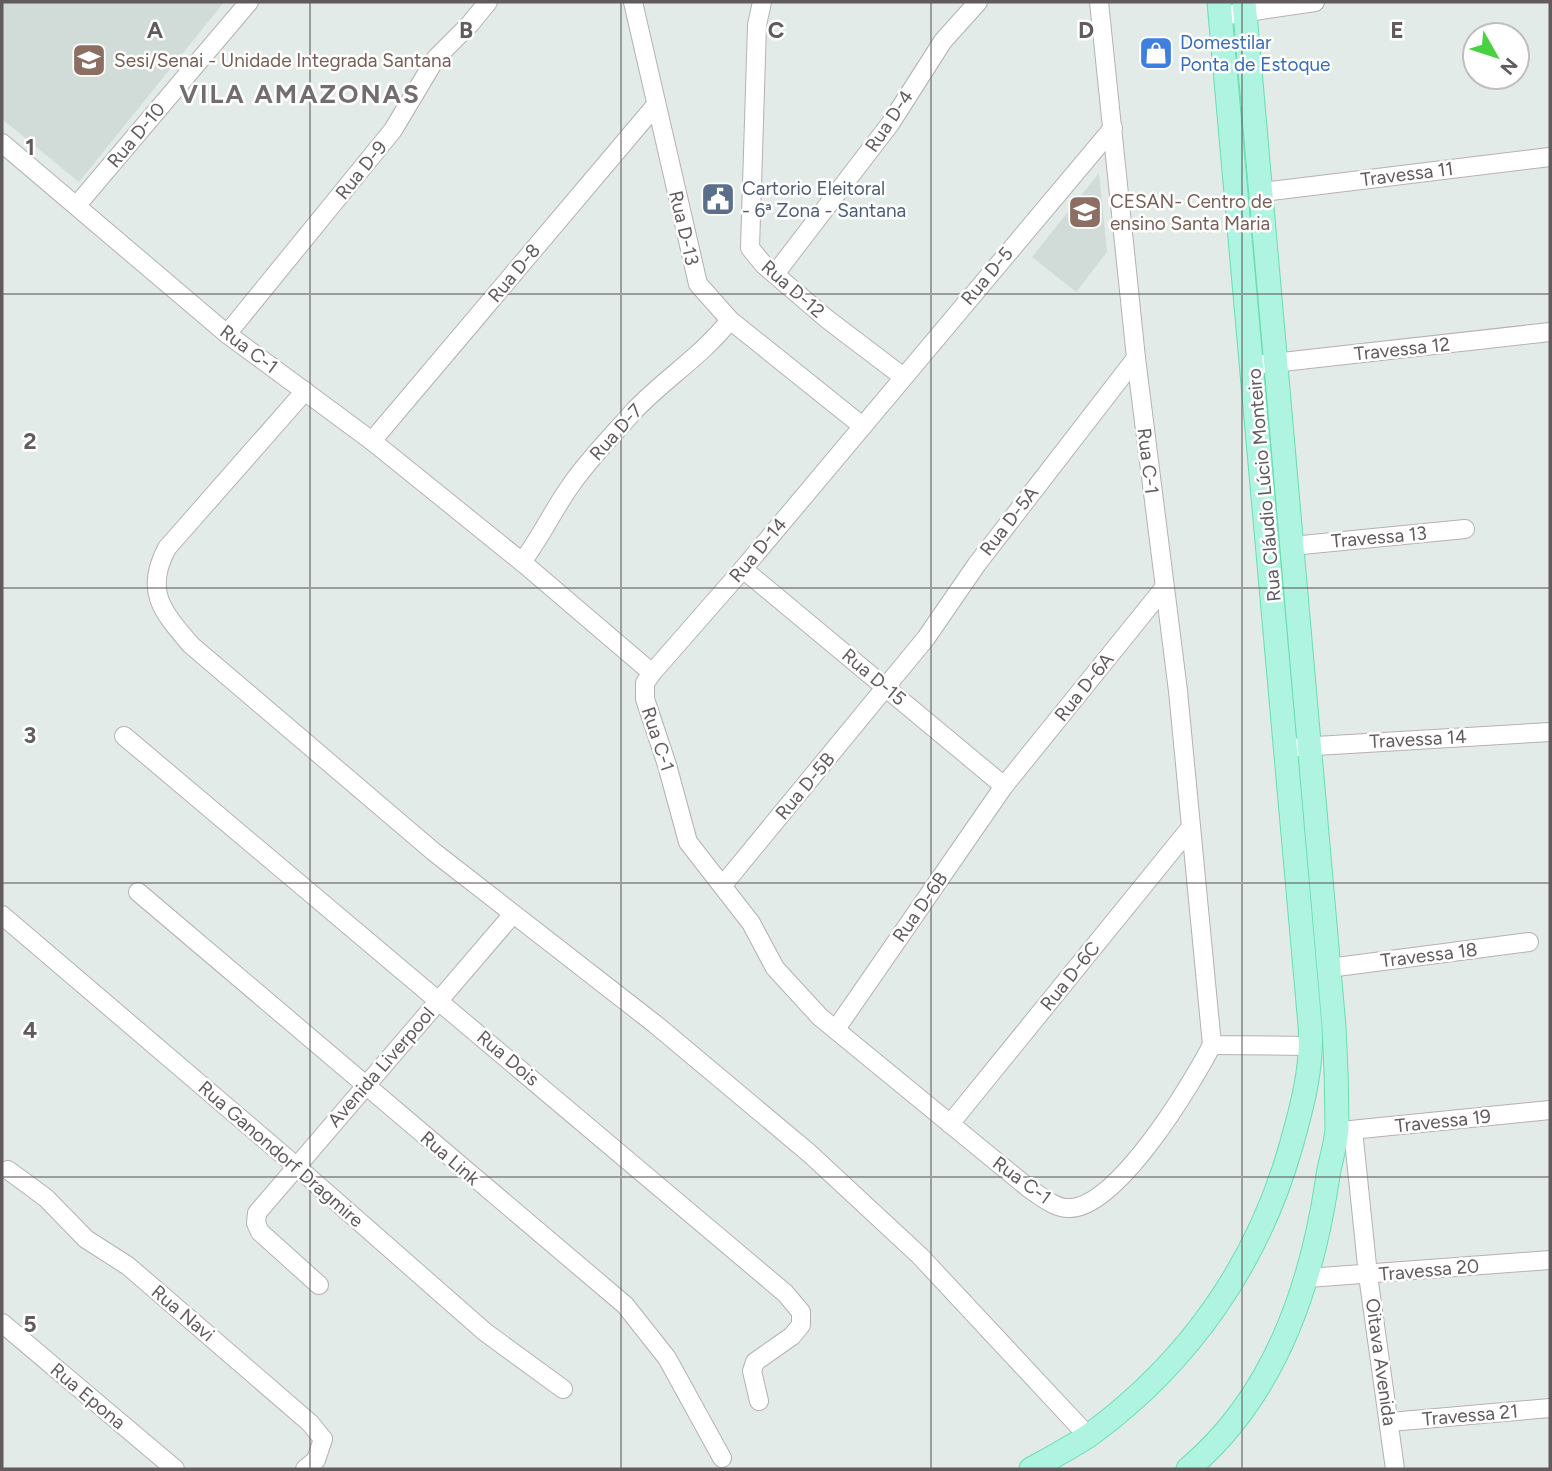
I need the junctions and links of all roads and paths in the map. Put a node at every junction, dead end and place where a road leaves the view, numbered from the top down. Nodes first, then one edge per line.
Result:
1 (250, 2) edge
2 (488, 2) edge
3 (633, 2) edge
4 (762, 2) edge
5 (978, 2) edge
6 (1099, 2) edge
7 (1315, 2) edge
8 (1244, 7) edge
9 (1220, 9) edge
10 (655, 106) junction
11 (1113, 128) junction
12 (2, 144) edge
13 (1550, 156) edge
14 (1263, 192) junction
15 (77, 205) junction
16 (775, 274) junction
17 (730, 320) junction
18 (1550, 332) edge
19 (227, 334) junction
20 (1136, 358) junction
21 (1277, 363) junction
22 (1254, 365) junction
23 (902, 376) junction
24 (304, 391) junction
25 (861, 425) junction
26 (372, 441) junction
27 (1465, 529) dead end
28 (1292, 545) junction
29 (522, 562) junction
30 (743, 569) junction
31 (1164, 588) junction
32 (652, 673) junction
33 (886, 687) junction
34 (1550, 732) edge
35 (124, 736) dead end
36 (1309, 746) junction
37 (1286, 748) junction
38 (1004, 786) junction
39 (1191, 827) junction
40 (723, 885) junction
41 (138, 892) dead end
42 (513, 914) junction
43 (4, 921) edge
44 (1529, 942) dead end
45 (1329, 968) junction
46 (439, 999) junction
47 (836, 1029) junction
48 (1212, 1045) junction
49 (1311, 1046) junction
50 (1335, 1046) junction
51 (368, 1083) junction
52 (1550, 1110) edge
53 (950, 1124) junction
54 (1345, 1131) junction
55 (296, 1166) junction
56 (8, 1170) dead end
57 (1550, 1260) edge
58 (1368, 1275) junction
59 (1308, 1278) junction
60 (319, 1285) dead end
61 (2, 1322) edge
62 (562, 1389) dead end
63 (760, 1401) dead end
64 (1550, 1408) edge
65 (1390, 1422) junction
66 (1088, 1436) junction
67 (722, 1458) dead end
68 (175, 1469) edge
69 (305, 1469) edge
70 (1031, 1469) edge
71 (1188, 1469) edge
72 (1395, 1469) edge

1 - 15 street, Rua D-10
2 - 19 street, Rua D-9
3 - 10 street, Rua D-13
4 - 16 street, Rua D-12
5 - 16 street, Rua D-4
6 - 11 street, Rua C-1
7 - 8 street
8 - 9 street
8 - 14 main road, Rua Cláudio Lúcio Monteiro
9 - 22 main road, Rua Cláudio Lúcio Monteiro
10 - 17 street, Rua D-13
10 - 26 street, Rua D-8
11 - 20 street, Rua C-1
11 - 23 street, Rua D-5
12 - 15 street, Rua C-1
13 - 14 street, Travessa 11
14 - 21 main road, Rua Cláudio Lúcio Monteiro
15 - 19 street, Rua C-1
16 - 23 street, Rua D-12
17 - 25 street, Rua D-13
17 - 29 street, Rua D-7
18 - 21 street, Travessa 12
19 - 24 street, Rua C-1
20 - 31 street, Rua C-1
20 - 33 street, Rua D-5A
21 - 22 street, Travessa 12
21 - 28 main road, Rua Cláudio Lúcio Monteiro
22 - 37 main road, Rua Cláudio Lúcio Monteiro
23 - 25 street, Rua D-5
24 - 26 street, Rua C-1
24 - 42 street
25 - 30 street, Rua D-14
26 - 29 street, Rua C-1
27 - 28 street, Travessa 13
28 - 36 main road, Rua Cláudio Lúcio Monteiro
29 - 32 street, Rua C-1
30 - 32 street, Rua D-14
30 - 33 street, Rua D-15
31 - 38 street, Rua D-6A
31 - 39 street, Rua C-1
32 - 40 street, Rua C-1
33 - 38 street, Rua D-15
33 - 40 street, Rua D-5B
34 - 36 street, Travessa 14
35 - 46 street, Rua Dois
36 - 37 street, Travessa 14
36 - 45 main road, Rua Cláudio Lúcio Monteiro
37 - 49 main road, Rua Cláudio Lúcio Monteiro
38 - 47 street, Rua D-6B
39 - 48 street, Rua C-1
39 - 53 street, Rua D-6C
40 - 47 street, Rua C-1
41 - 51 street, Rua Link
42 - 46 street, Avenida Liverpool
42 - 66 street
43 - 55 street, Rua Ganondorf Dragmire
44 - 45 street, Travessa 18
45 - 50 main road, Rua Cláudio Lúcio Monteiro
46 - 51 street, Avenida Liverpool
46 - 63 street, Rua Dois
47 - 53 street, Rua C-1
48 - 49 street
48 - 53 street, Rua C-1
49 - 50 main road
49 - 66 main road, Rua Cláudio Lúcio Monteiro
50 - 54 main road, Rua Cláudio Lúcio Monteiro
51 - 55 street, Avenida Liverpool
51 - 67 street, Rua Link
52 - 54 street, Travessa 19
54 - 58 street, Oitava Avenida
54 - 59 main road, Rua Cláudio Lúcio Monteiro
55 - 60 street, Avenida Liverpool
55 - 62 street, Rua Ganondorf Dragmire
56 - 69 street, Rua Navi
57 - 58 street, Travessa 20
58 - 59 street, Travessa 20
58 - 65 street, Oitava Avenida
59 - 71 main road, Rua Cláudio Lúcio Monteiro
61 - 68 street, Rua Epona
64 - 65 street, Travessa 21
65 - 72 street, Oitava Avenida
66 - 70 main road, Rua Cláudio Lúcio Monteiro

